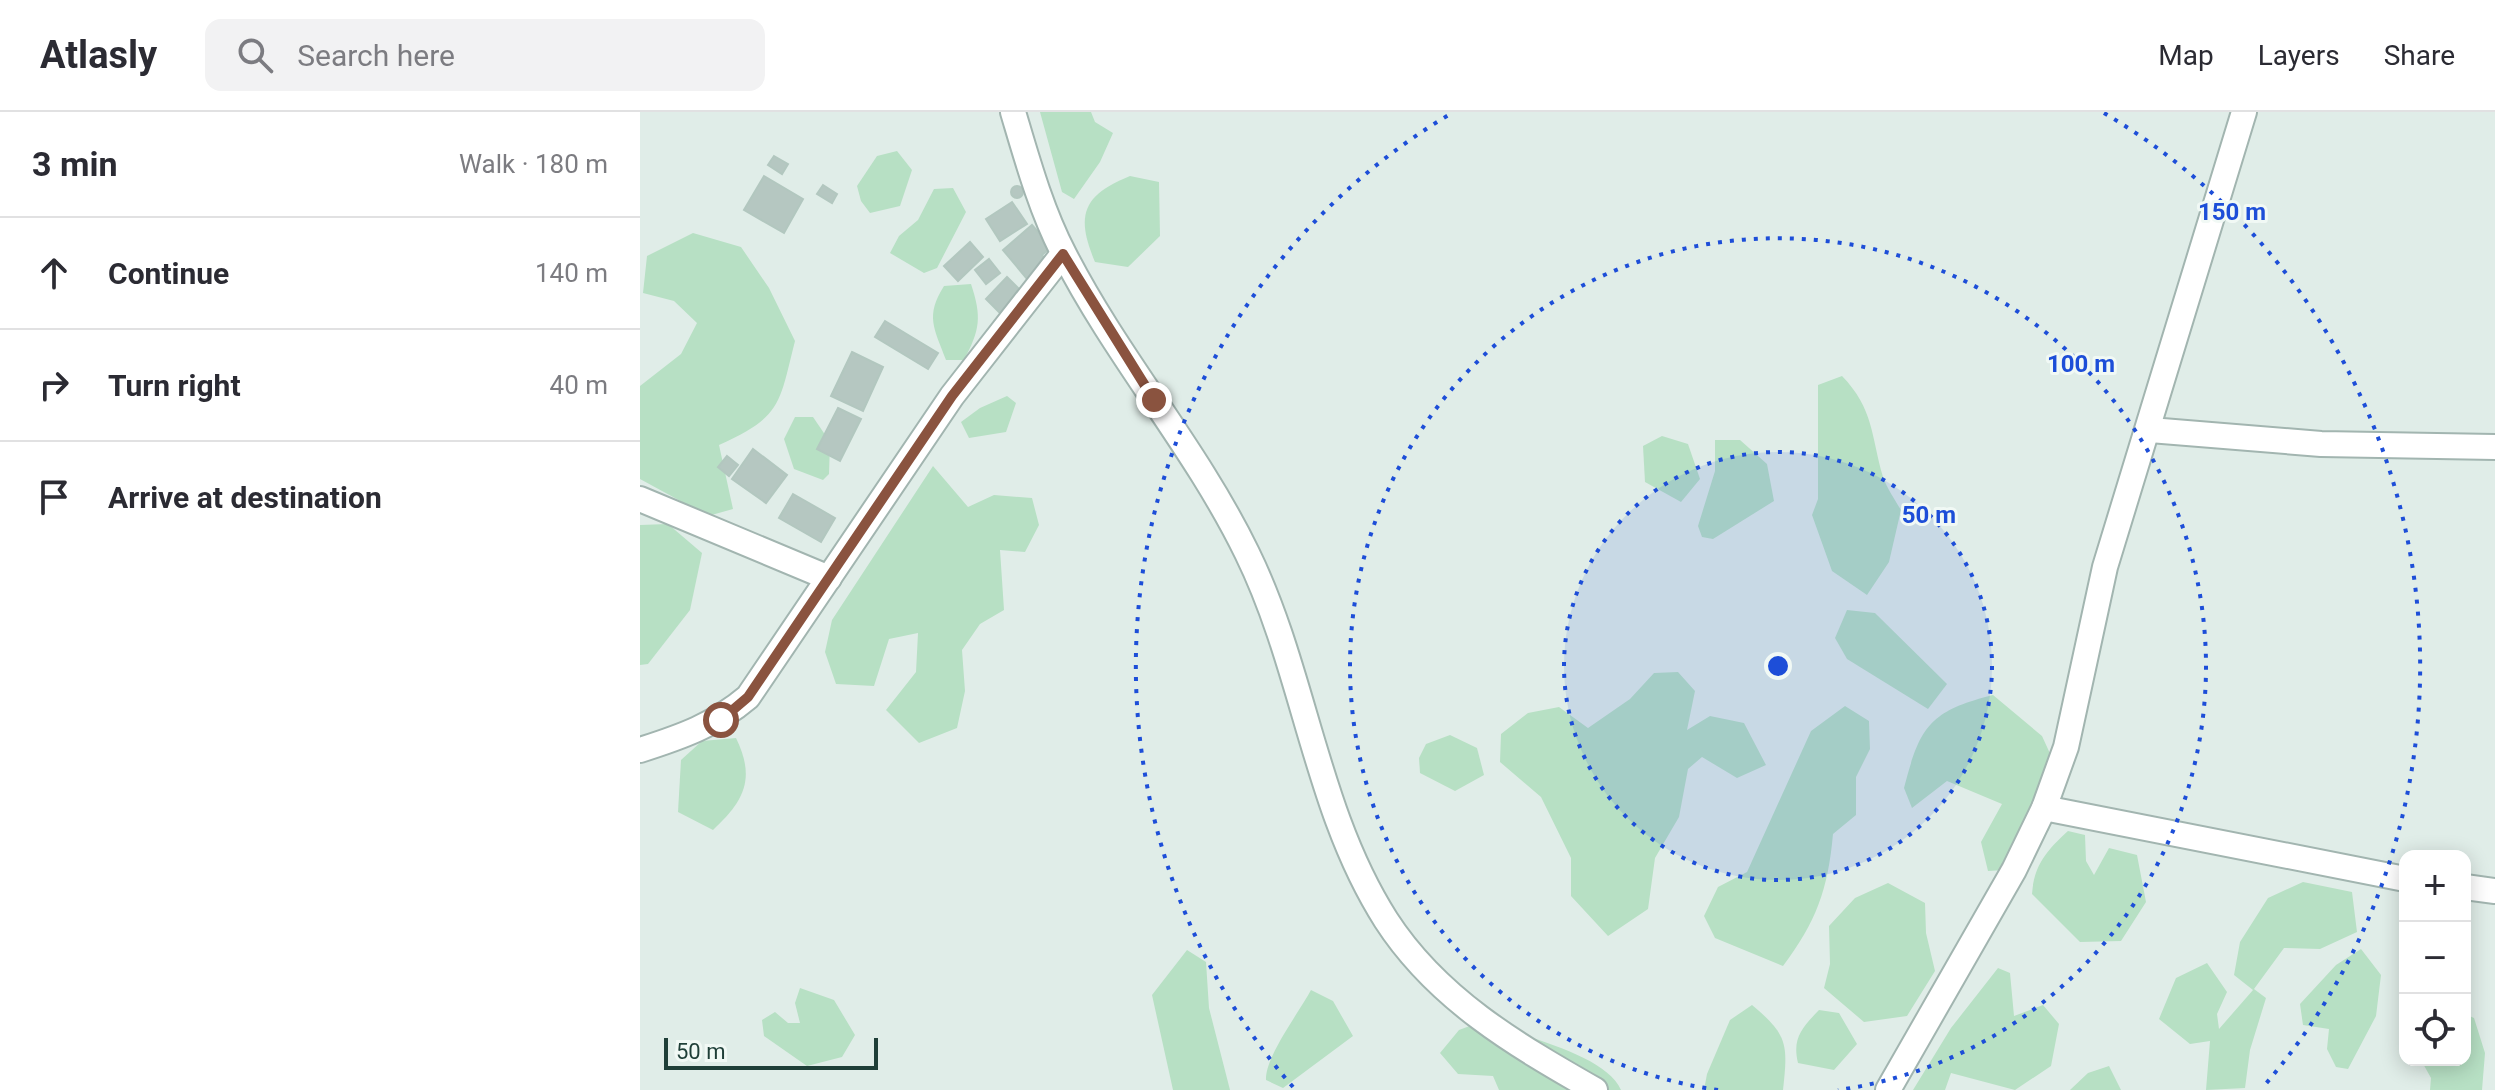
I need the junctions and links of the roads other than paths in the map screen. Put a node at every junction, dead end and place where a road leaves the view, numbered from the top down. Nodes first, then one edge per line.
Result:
1 (1013, 112) edge
2 (2244, 112) edge
3 (1063, 254) junction
4 (2150, 430) junction
5 (2495, 447) edge
6 (640, 499) edge
7 (829, 578) junction
8 (640, 750) edge
9 (2044, 808) junction
10 (2399, 878) edge
11 (2471, 888) edge
12 (2495, 891) edge
13 (1595, 1090) edge
14 (1888, 1090) edge

1 - 3 street
2 - 4 street
3 - 7 street
3 - 13 street
4 - 5 street
4 - 9 street
6 - 7 street
7 - 8 street
9 - 10 street
9 - 14 street
11 - 12 street

